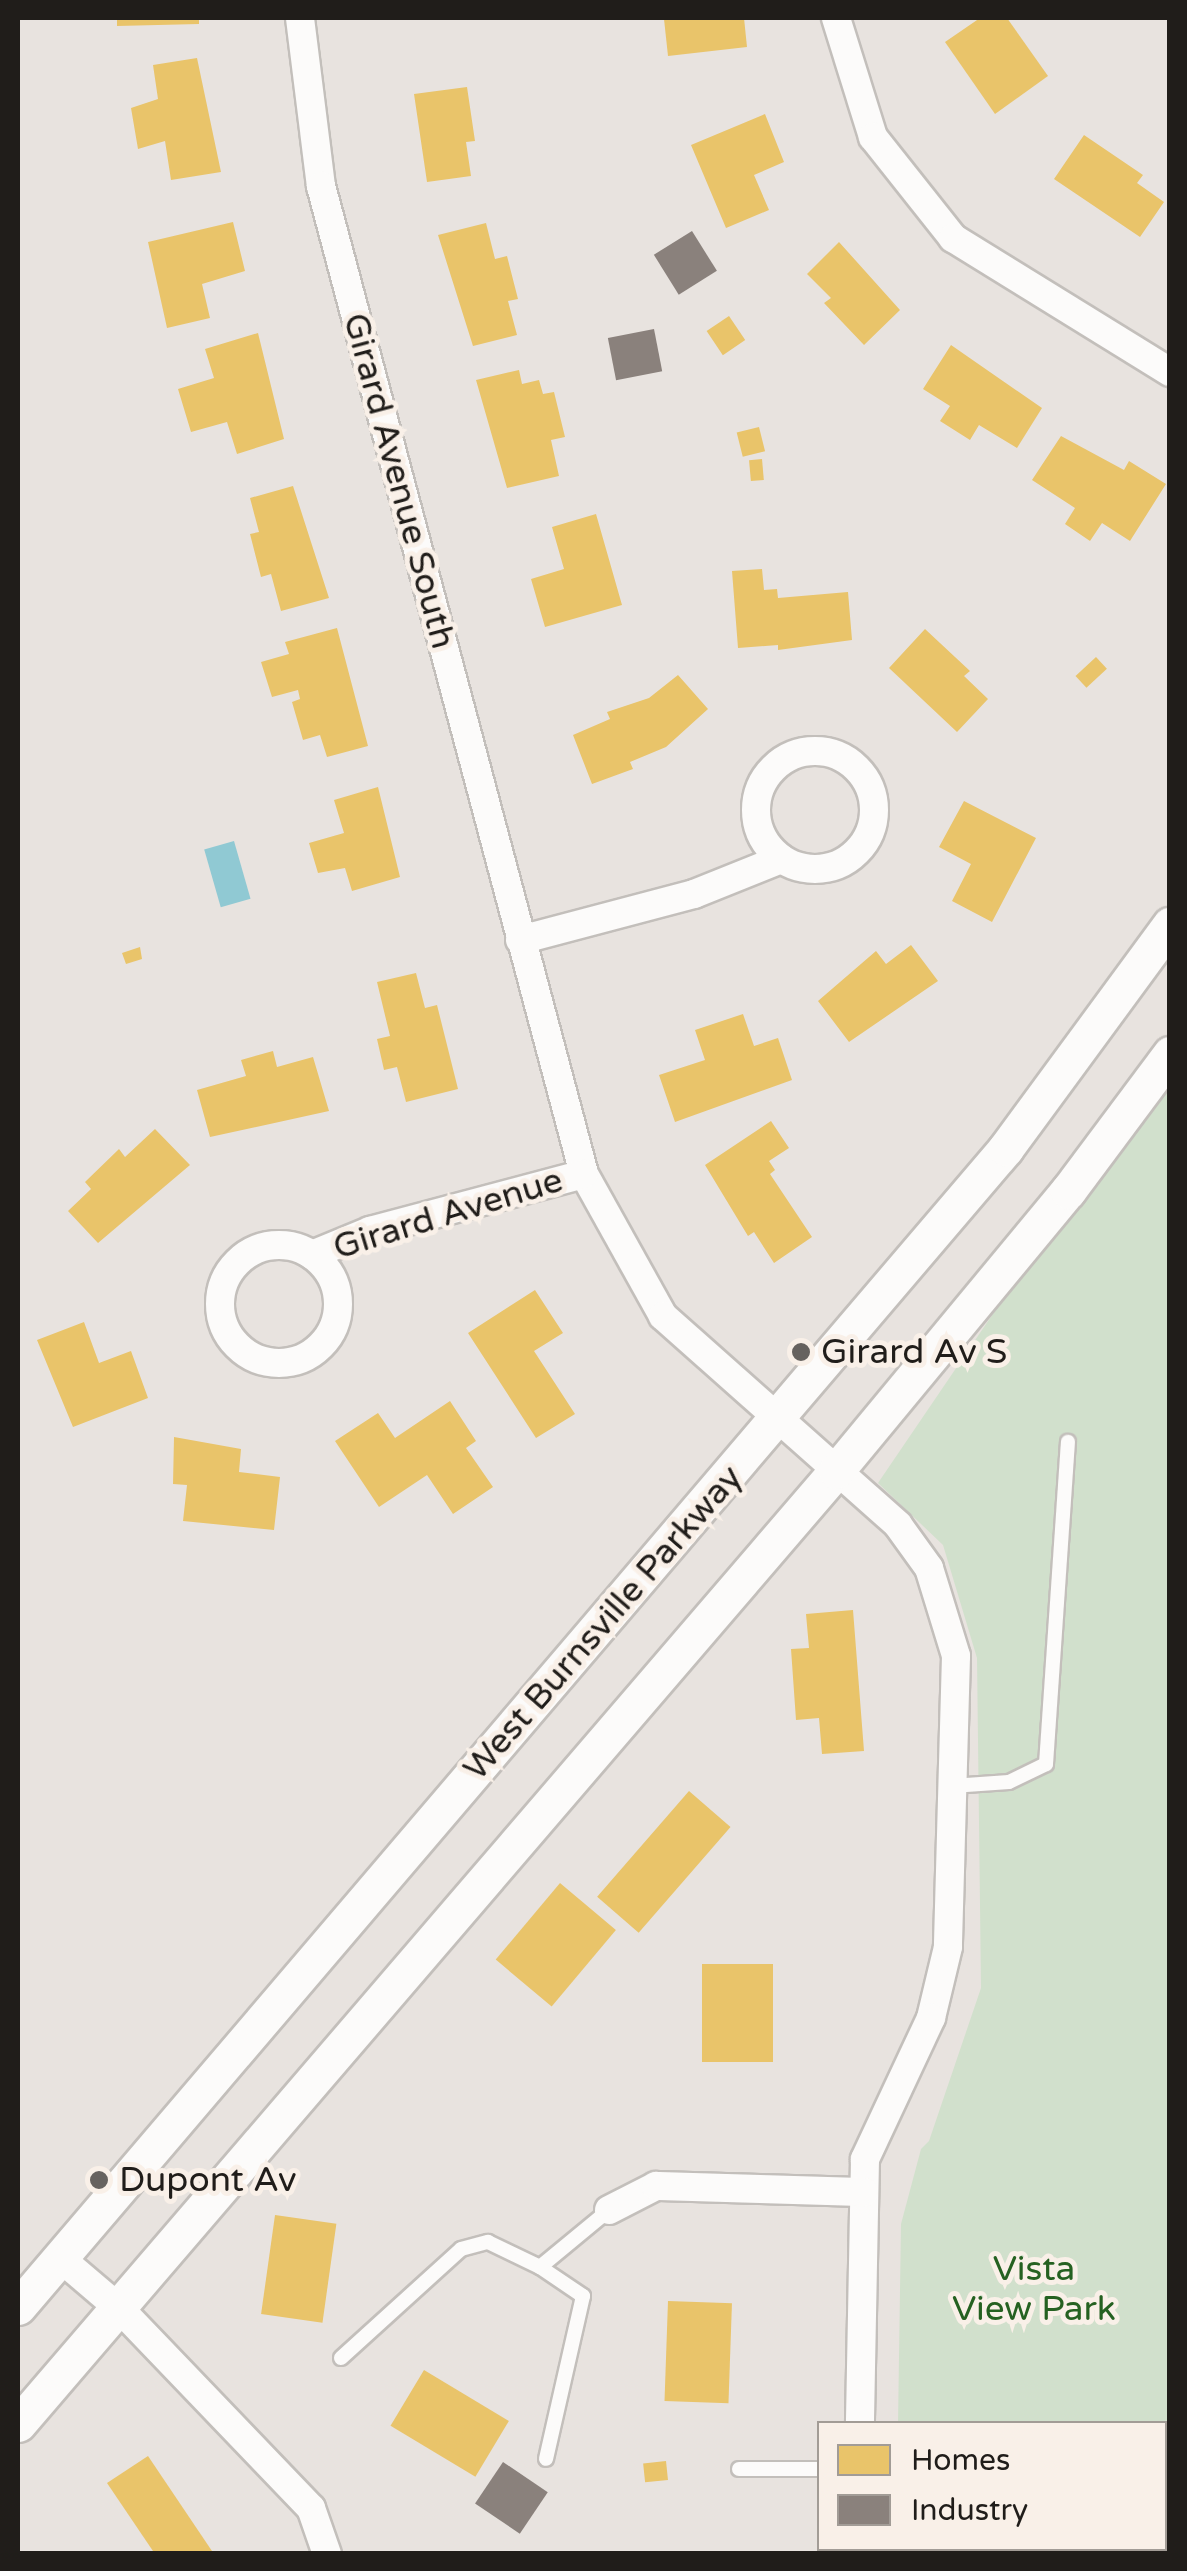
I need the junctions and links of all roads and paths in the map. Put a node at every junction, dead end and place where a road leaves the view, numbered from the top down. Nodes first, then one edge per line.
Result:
1 (300, 18) edge
2 (836, 18) edge
3 (1170, 372) edge
4 (782, 859) junction
5 (1170, 925) edge
6 (520, 940) junction
7 (1170, 1054) edge
8 (584, 1174) junction
9 (312, 1255) junction
10 (778, 1419) junction
11 (1068, 1442) dead end
12 (836, 1471) junction
13 (952, 1786) junction
14 (864, 2192) junction
15 (609, 2210) joint
16 (60, 2258) junction
17 (540, 2268) junction
18 (18, 2307) edge
19 (120, 2309) junction
20 (340, 2358) dead end
21 (860, 2421) edge
22 (18, 2424) edge
23 (546, 2459) dead end
24 (738, 2469) dead end
25 (817, 2469) edge
26 (327, 2554) edge

1 - 6 street, Girard Avenue South
2 - 3 street
4 - 4 street
4 - 6 street
5 - 10 street, West Burnsville Parkway
6 - 8 street, Girard Avenue South
7 - 12 street
8 - 9 street, Girard Avenue
8 - 10 street, Girard Avenue South
9 - 9 street, Girard Avenue
10 - 12 street, Girard Avenue South
10 - 16 street, West Burnsville Parkway
11 - 13 lane
12 - 13 street, Girard Avenue South
12 - 19 street
13 - 14 street, Girard Avenue South
14 - 15 street
14 - 21 street, Girard Avenue South
15 - 17 lane
16 - 18 street, West Burnsville Parkway
16 - 19 street
17 - 20 lane
17 - 23 lane
19 - 22 street
19 - 26 street
24 - 25 lane

